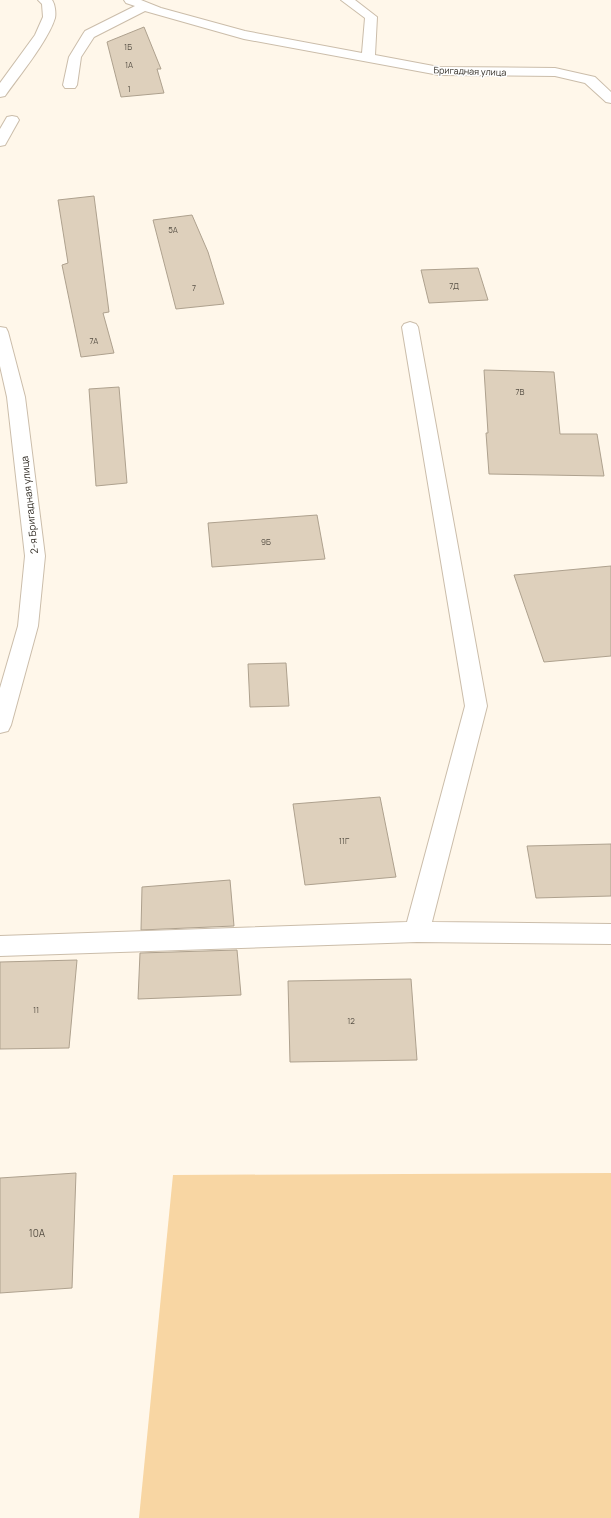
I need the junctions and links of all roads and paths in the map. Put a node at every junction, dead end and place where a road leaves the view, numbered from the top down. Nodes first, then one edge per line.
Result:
1 (44, 0) edge
2 (130, 0) edge
3 (347, 0) edge
4 (145, 6) junction
5 (368, 58) junction
6 (70, 85) dead end
7 (0, 93) edge
8 (611, 99) edge
9 (12, 120) dead end
10 (0, 142) edge
11 (410, 327) dead end
12 (0, 332) edge
13 (0, 725) edge
14 (417, 932) junction
15 (611, 934) edge
16 (0, 946) edge

1 - 7 street
2 - 4 street, Бригадная улица
3 - 5 street
4 - 5 street, Бригадная улица
4 - 6 street
5 - 8 street, Бригадная улица
9 - 10 street
11 - 14 street
12 - 13 street, 2-я Бригадная улица
14 - 15 street
14 - 16 street

